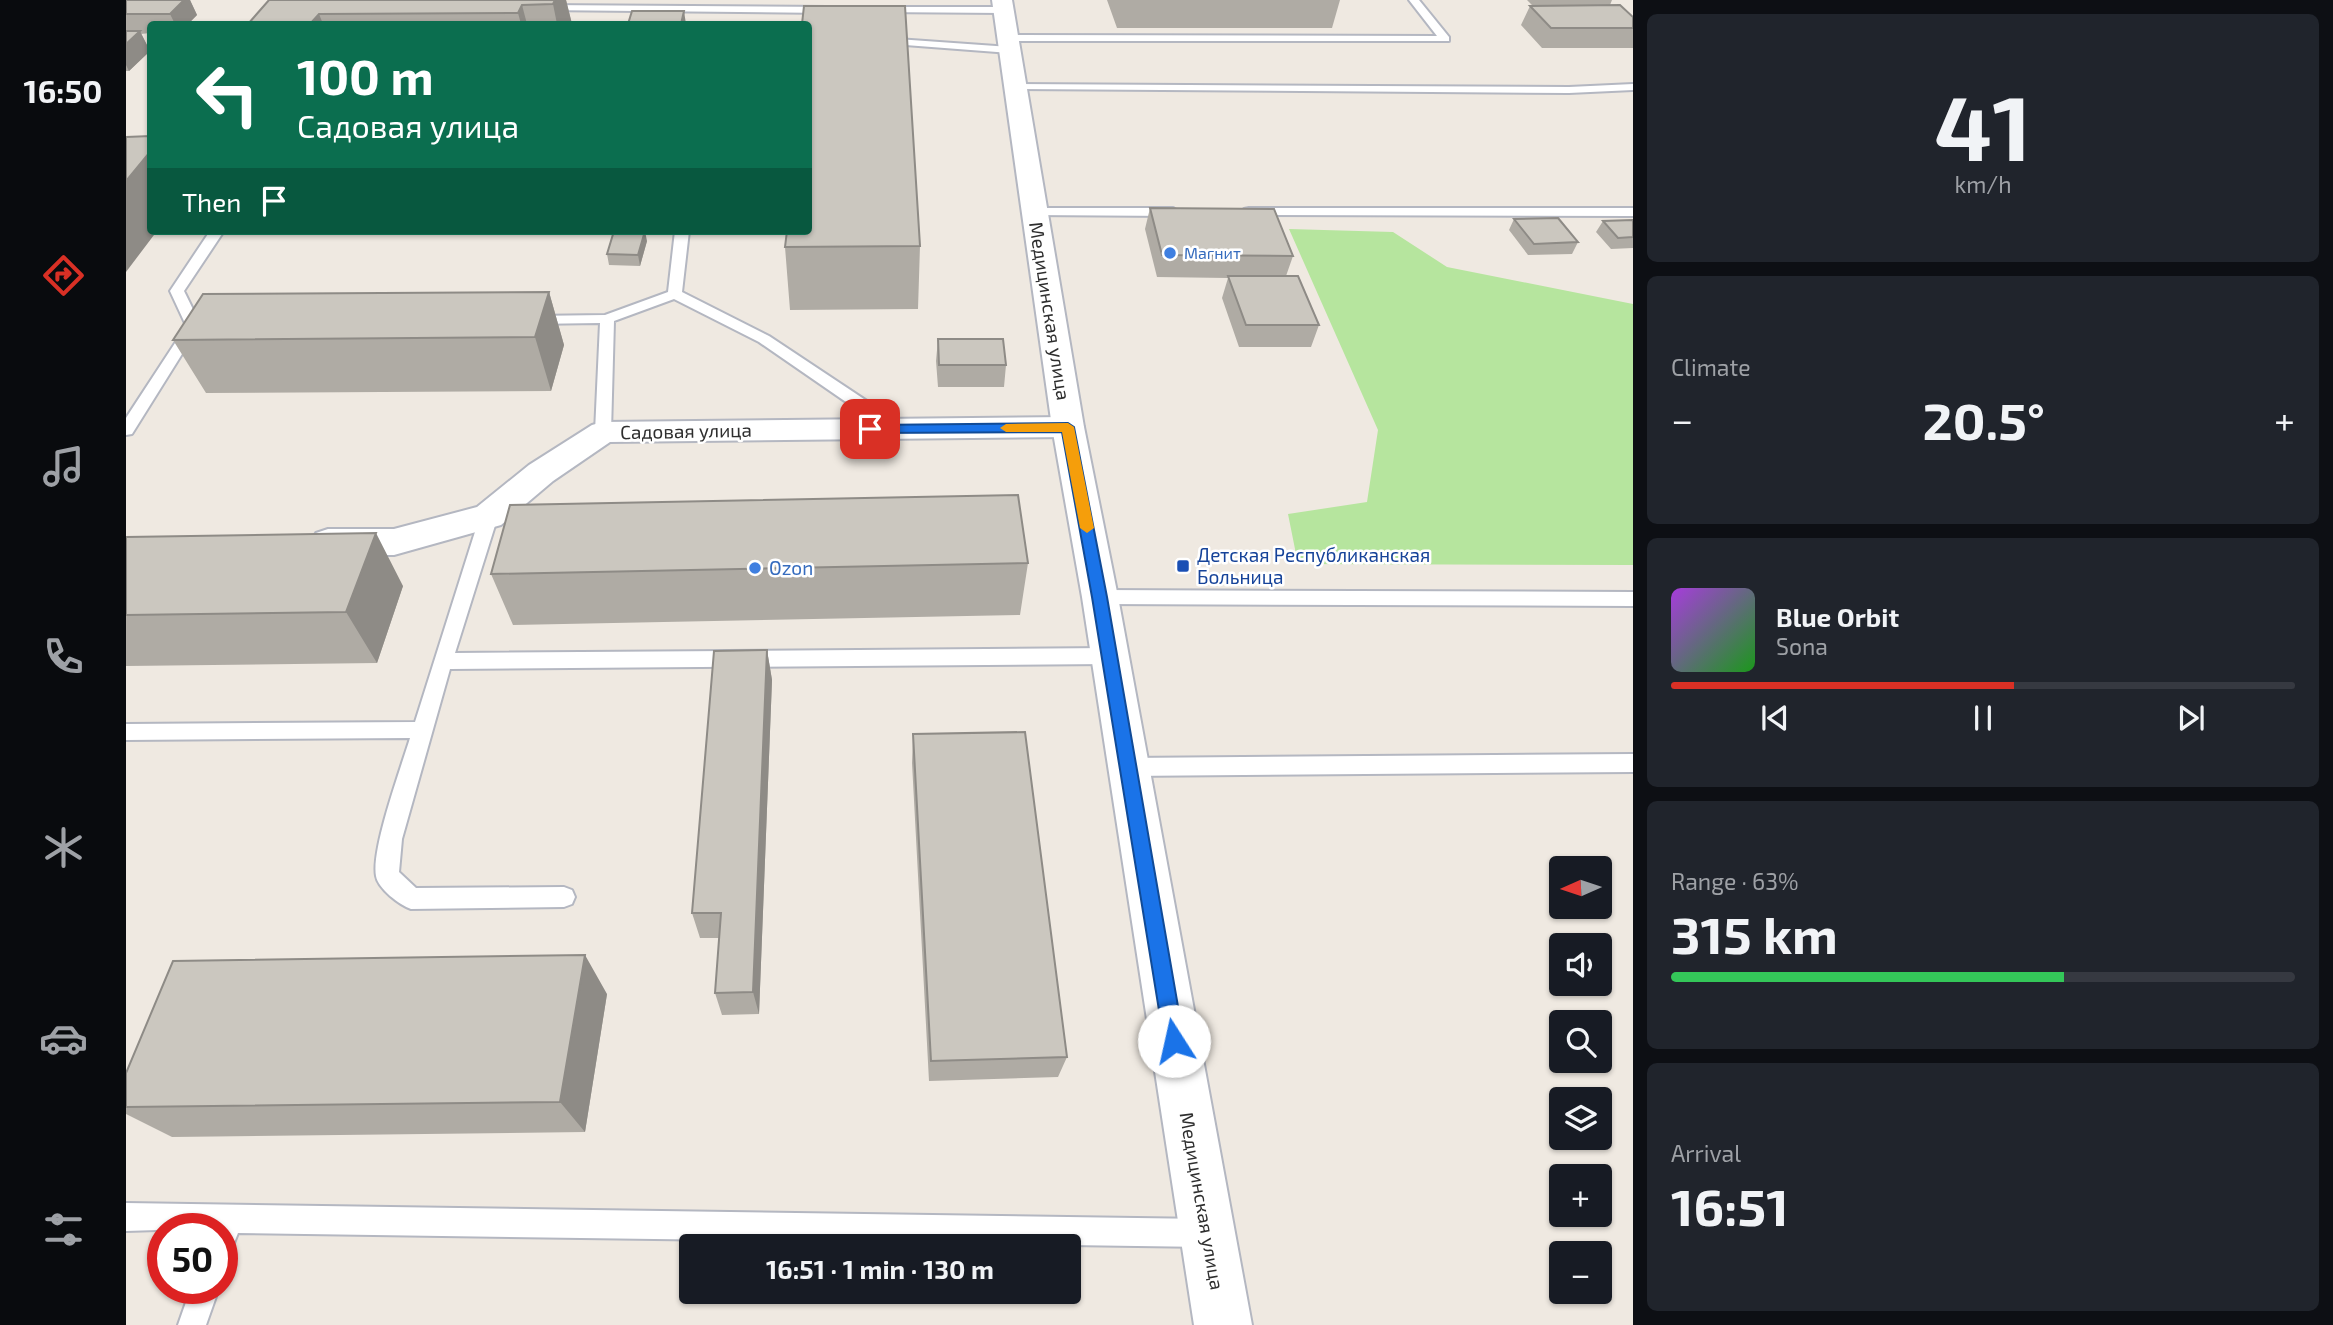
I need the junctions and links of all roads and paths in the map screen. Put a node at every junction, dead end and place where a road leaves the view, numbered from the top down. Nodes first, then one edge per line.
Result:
1 (1414, 0) edge
2 (648, 4) edge
3 (528, 8) edge
4 (842, 10) edge
5 (870, 10) edge
6 (1006, 25) edge
7 (875, 40) edge
8 (1633, 87) edge
9 (1016, 88) junction
10 (1035, 212) junction
11 (1188, 212) edge
12 (1229, 212) edge
13 (1633, 212) edge
14 (214, 235) edge
15 (682, 235) edge
16 (675, 294) junction
17 (607, 319) junction
18 (511, 321) edge
19 (216, 328) edge
20 (198, 336) junction
21 (1068, 427) junction
22 (897, 429) junction
23 (126, 430) edge
24 (603, 432) junction
25 (489, 516) junction
26 (300, 542) edge
27 (1100, 597) junction
28 (1633, 599) edge
29 (1109, 656) junction
30 (443, 661) junction
31 (422, 730) junction
32 (126, 732) edge
33 (1633, 763) edge
34 (1127, 766) junction
35 (564, 897) dead end
36 (126, 1217) edge
37 (147, 1220) edge
38 (238, 1229) edge
39 (1207, 1234) junction
40 (199, 1304) edge
41 (192, 1325) edge
42 (1223, 1325) edge

1 - 6 lane
2 - 3 lane
2 - 4 lane
5 - 6 lane
6 - 7 lane
6 - 9 main road, Медицинская улица
8 - 9 lane
9 - 10 main road, Медицинская улица
10 - 11 lane
10 - 21 main road, Медицинская улица
12 - 13 lane
14 - 20 lane
15 - 16 lane
16 - 17 lane
16 - 22 lane
17 - 18 lane
17 - 24 lane
19 - 20 lane
20 - 23 lane
21 - 22 main road, Садовая улица
21 - 27 main road, Медицинская улица
22 - 24 main road, Садовая улица
24 - 25 main road, Садовая улица
25 - 26 main road, Садовая улица
25 - 30 lane
27 - 28 lane
27 - 29 main road, Медицинская улица
29 - 30 lane
29 - 34 main road, Медицинская улица
30 - 31 lane
31 - 32 lane
31 - 35 lane
33 - 34 lane
34 - 39 main road, Медицинская улица
36 - 37 lane
38 - 39 lane
39 - 42 main road, Медицинская улица
40 - 41 lane

